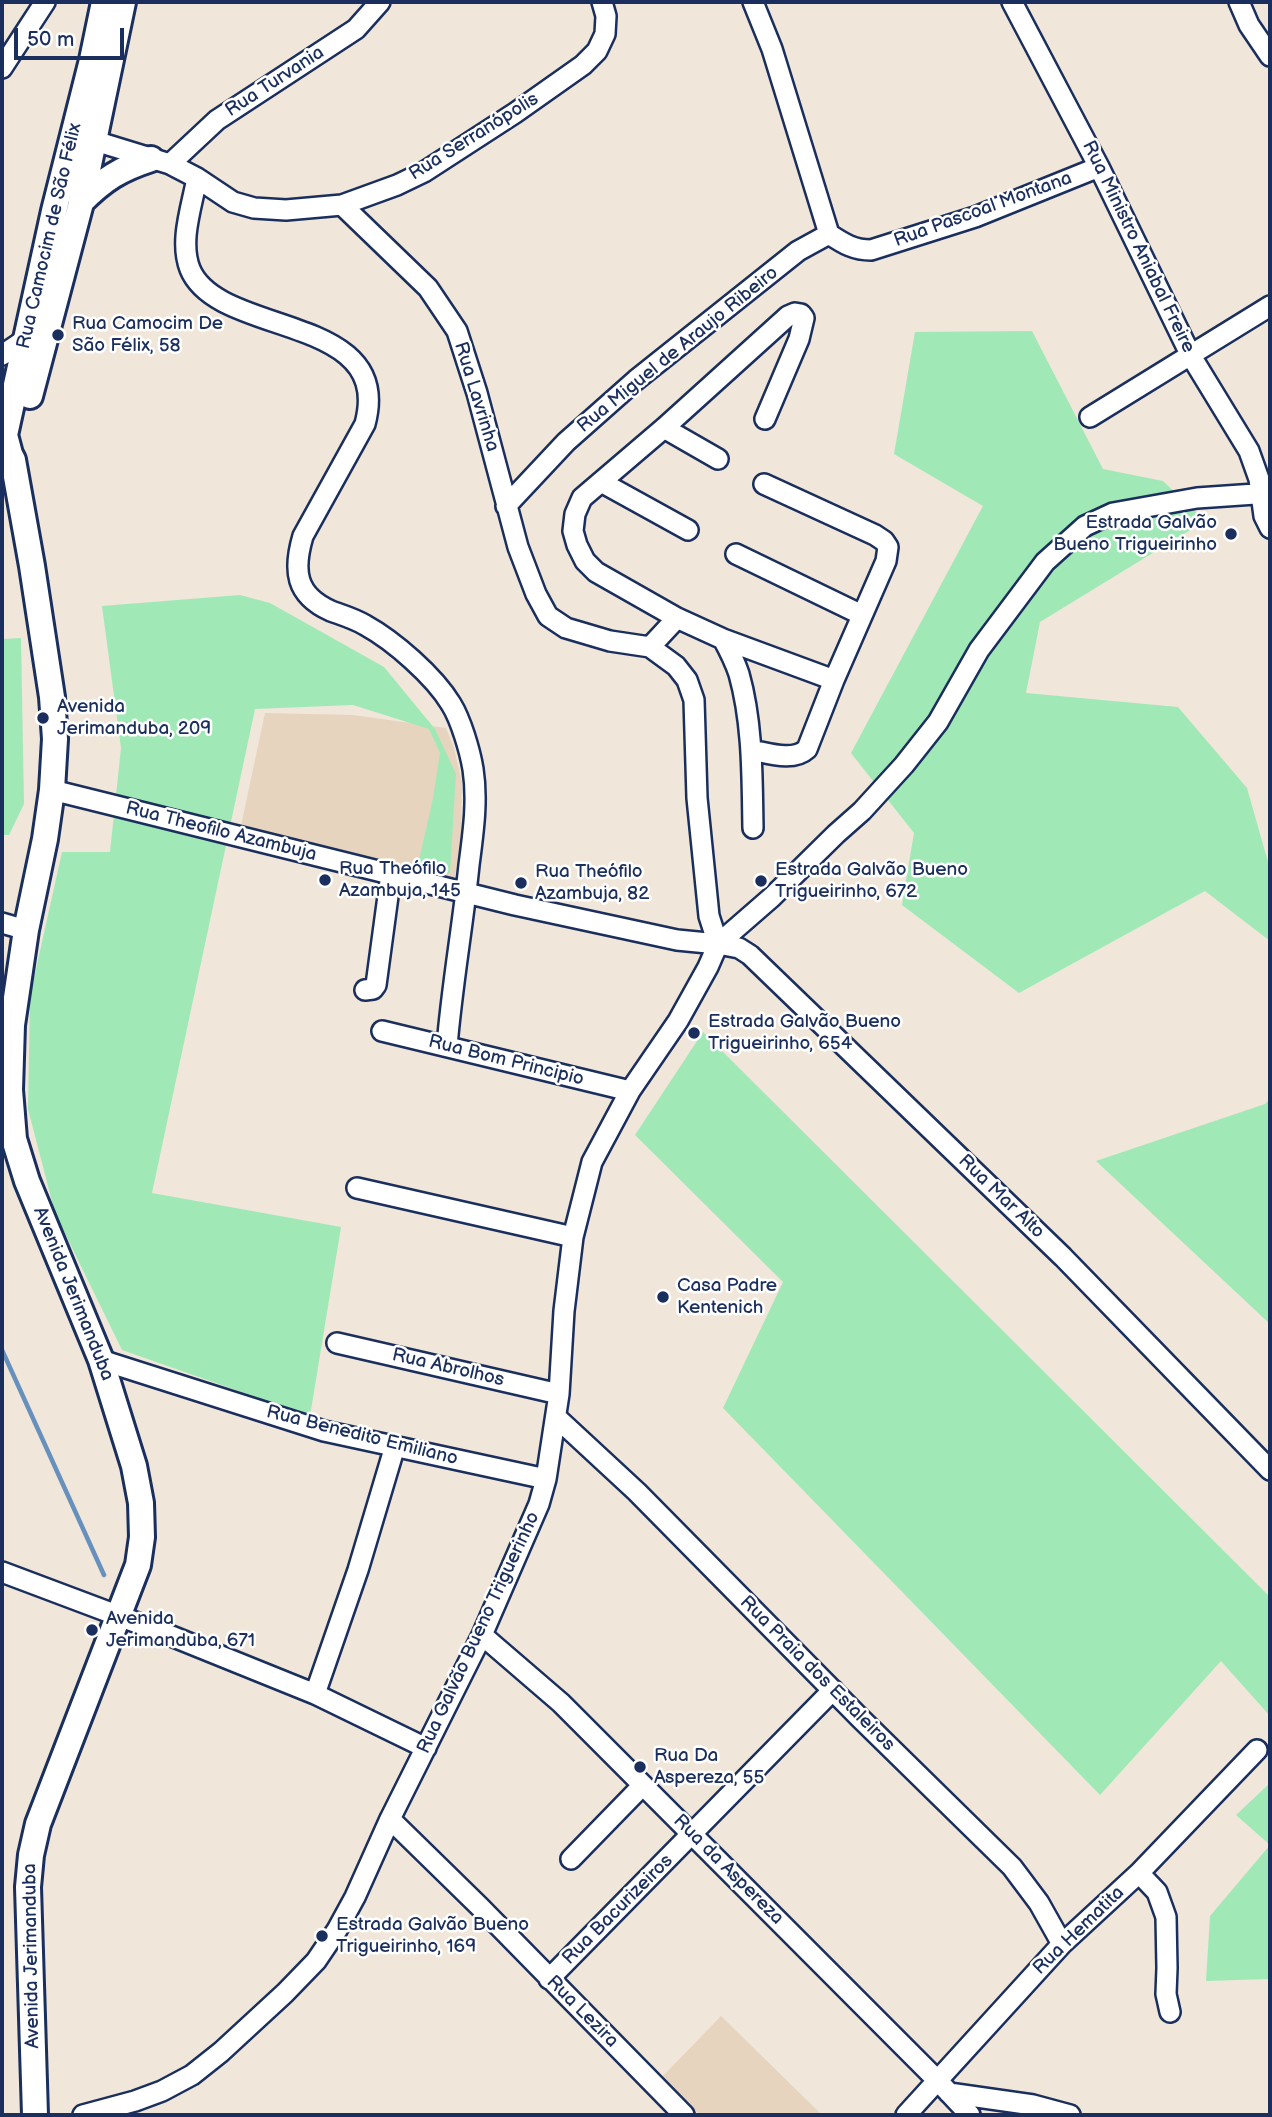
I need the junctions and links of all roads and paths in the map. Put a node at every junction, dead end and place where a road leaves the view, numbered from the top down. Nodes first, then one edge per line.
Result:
1 (44, 2) edge
2 (104, 2) edge
3 (123, 2) edge
4 (380, 2) edge
5 (602, 2) edge
6 (753, 2) edge
7 (1012, 2) edge
8 (1239, 2) edge
9 (1270, 56) edge
10 (101, 60) junction
11 (2, 68) edge
12 (95, 141) junction
13 (161, 162) junction
14 (1099, 167) junction
15 (197, 178) junction
16 (81, 203) junction
17 (342, 205) junction
18 (829, 234) junction
19 (1270, 306) edge
20 (26, 339) junction
21 (2, 355) edge
22 (1191, 356) junction
23 (1090, 417) dead end
24 (765, 419) dead end
25 (4, 428) edge
26 (664, 428) junction
27 (718, 459) dead end
28 (10, 472) edge
29 (601, 482) junction
30 (764, 484) dead end
31 (1265, 493) edge
32 (506, 506) junction
33 (1270, 527) edge
34 (688, 530) dead end
35 (736, 554) dead end
36 (862, 615) junction
37 (677, 618) junction
38 (723, 639) junction
39 (650, 647) junction
40 (834, 680) junction
41 (751, 750) junction
42 (52, 790) junction
43 (753, 828) dead end
44 (391, 874) junction
45 (466, 893) junction
46 (2, 923) edge
47 (26, 930) junction
48 (718, 944) junction
49 (365, 990) dead end
50 (383, 1031) dead end
51 (447, 1046) junction
52 (630, 1091) junction
53 (357, 1188) dead end
54 (573, 1237) junction
55 (337, 1343) dead end
56 (101, 1360) junction
57 (559, 1394) junction
58 (556, 1417) junction
59 (395, 1447) junction
60 (1270, 1470) edge
61 (546, 1479) junction
62 (2, 1572) edge
63 (118, 1615) junction
64 (482, 1635) junction
65 (833, 1690) junction
66 (315, 1694) junction
67 (426, 1748) junction
68 (1257, 1750) dead end
69 (643, 1785) junction
70 (390, 1819) junction
71 (693, 1834) junction
72 (571, 1858) dead end
73 (1139, 1873) junction
74 (1062, 1944) junction
75 (550, 1979) junction
76 (1170, 2012) dead end
77 (944, 2087) junction
78 (35, 2115) edge
79 (83, 2115) edge
80 (684, 2115) edge
81 (906, 2115) edge
82 (970, 2115) edge
83 (1070, 2115) edge

1 - 11 street
2 - 10 main road
3 - 10 main road
4 - 13 street, Rua Turvania
5 - 17 street, Rua Serranópolis
6 - 18 street
7 - 14 street, Rua Ministro Aniabal Freire
8 - 9 street
10 - 12 main road, Rua Camocim de São Félix
10 - 20 main road, Rua Camocim de São Félix
12 - 13 street, Rua Serranópolis
12 - 16 main road, Rua Camocim de São Félix
13 - 15 street, Rua Serranópolis
13 - 16 main road
14 - 18 street, Rua Pascoal Montana
14 - 22 street, Rua Ministro Aniabal Freire
15 - 17 street, Rua Serranópolis
15 - 45 street
16 - 28 main road, Rua Camocim de São Félix
17 - 32 street, Rua Lavrinha
18 - 32 street, Rua Miguel de Araujo Ribeiro
19 - 22 street
20 - 21 street
20 - 25 main road, Rua Camocim de São Félix
22 - 23 street
22 - 31 street, Rua Ministro Aniabal Freire
24 - 26 street
25 - 28 main road, Rua Camocim de São Félix
26 - 27 street
26 - 29 street
28 - 42 main road, Avenida Jerimanduba
29 - 34 street
29 - 37 street
30 - 36 street
31 - 33 street, Rua Ministro Aniabal Freire
31 - 48 street, Rua Galvão Bueno Triguerinho
32 - 39 street, Rua Lavrinha
35 - 36 street
36 - 40 street
37 - 38 street
37 - 39 street
38 - 40 street
38 - 41 street
39 - 48 street
40 - 41 street
41 - 43 street
42 - 44 street, Rua Theofilo Azambuja
42 - 47 main road, Avenida Jerimanduba
44 - 45 street, Rua Theofilo Azambuja
44 - 49 street
45 - 48 street, Rua Theofilo Azambuja
45 - 51 street
46 - 47 street
47 - 56 main road, Avenida Jerimanduba
48 - 52 street, Rua Galvão Bueno Triguerinho
48 - 60 street, Rua Mar Alto
50 - 51 street, Rua Bom Principio
51 - 52 street, Rua Bom Principio
52 - 54 street, Rua Galvão Bueno Triguerinho
53 - 54 street
54 - 57 street, Rua Galvão Bueno Triguerinho
55 - 57 street, Rua Abrolhos
56 - 59 street, Rua Benedito Emiliano
56 - 63 main road, Avenida Jerimanduba
57 - 58 street, Rua Galvão Bueno Triguerinho
58 - 61 street, Rua Galvão Bueno Triguerinho
58 - 65 street, Rua Praia dos Estaleiros
59 - 61 street, Rua Benedito Emiliano
59 - 66 street
61 - 64 street, Rua Galvão Bueno Triguerinho
62 - 63 street
63 - 66 street
63 - 78 main road, Avenida Jerimanduba
64 - 67 street, Rua Galvão Bueno Triguerinho
64 - 69 street, Rua da Aspereza
65 - 71 street, Rua Bacurizeiros
65 - 74 street, Rua Praia dos Estaleiros
66 - 67 street
67 - 70 street, Rua Galvão Bueno Triguerinho
68 - 73 street, Rua Hematita
69 - 71 street, Rua da Aspereza
69 - 72 street
70 - 75 street, Rua Lezira
70 - 79 street, Rua Galvão Bueno Triguerinho
71 - 75 street, Rua Bacurizeiros
71 - 77 street, Rua da Aspereza
73 - 74 street, Rua Hematita
73 - 76 street
74 - 77 street, Rua Hematita
75 - 80 street, Rua Lezira
77 - 81 street, Rua Hematita
77 - 82 street, Rua da Aspereza
77 - 83 street

